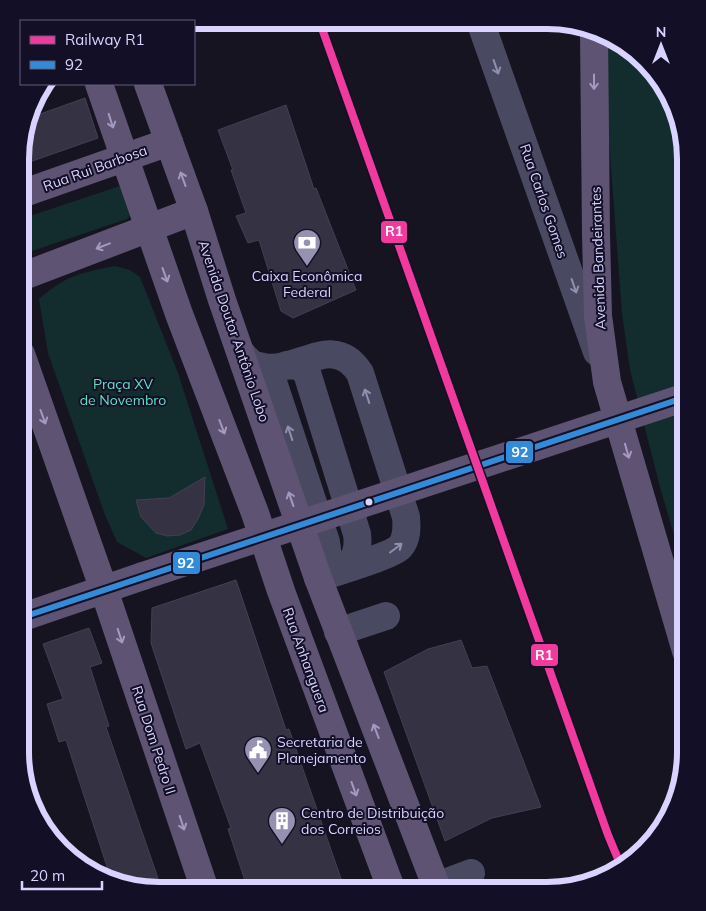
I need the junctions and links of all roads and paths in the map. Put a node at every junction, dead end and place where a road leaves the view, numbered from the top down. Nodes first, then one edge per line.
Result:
1 (483, 29) edge
2 (594, 38) edge
3 (99, 85) edge
4 (148, 85) edge
5 (169, 142) junction
6 (123, 158) junction
7 (29, 191) edge
8 (194, 211) junction
9 (148, 229) junction
10 (29, 274) edge
11 (247, 359) junction
12 (287, 365) junction
13 (29, 377) edge
14 (607, 382) junction
15 (677, 400) edge
16 (346, 568) junction
17 (318, 578) junction
18 (104, 590) junction
19 (281, 591) junction
20 (29, 615) edge
21 (386, 616) dead end
22 (677, 620) edge
23 (338, 632) junction
24 (470, 873) dead end
25 (202, 882) edge
26 (389, 882) edge
27 (435, 882) edge
28 (450, 882) edge

1 -> 14 street, Rua Carlos Gomes
2 -> 14 main road, Avenida Bandeirantes
3 -> 6 main road
4 - 5 main road, Avenida Doutor Antônio Lobo
5 - 6 main road, Rua Rui Barbosa
8 -> 5 main road, Avenida Doutor Antônio Lobo
6 - 7 main road, Rua Rui Barbosa
6 - 9 main road
8 - 9 main road
8 - 11 main road, Avenida Doutor Antônio Lobo
9 -> 10 main road
9 -> 19 main road, Rua Anhanguera
11 - 12 street
17 -> 11 main road, Avenida Doutor Antônio Lobo
12 - 16 street
16 -> 12 street
13 -> 18 main road
14 -> 22 main road, Avenida Bandeirantes
15 - 18 main road, bridge
16 - 17 street
17 - 19 main road
17 - 23 main road
18 - 20 main road
18 -> 25 main road, Rua Dom Pedro II
19 -> 26 main road, Rua Anhanguera
21 - 23 street
27 -> 23 main road
24 - 28 street

